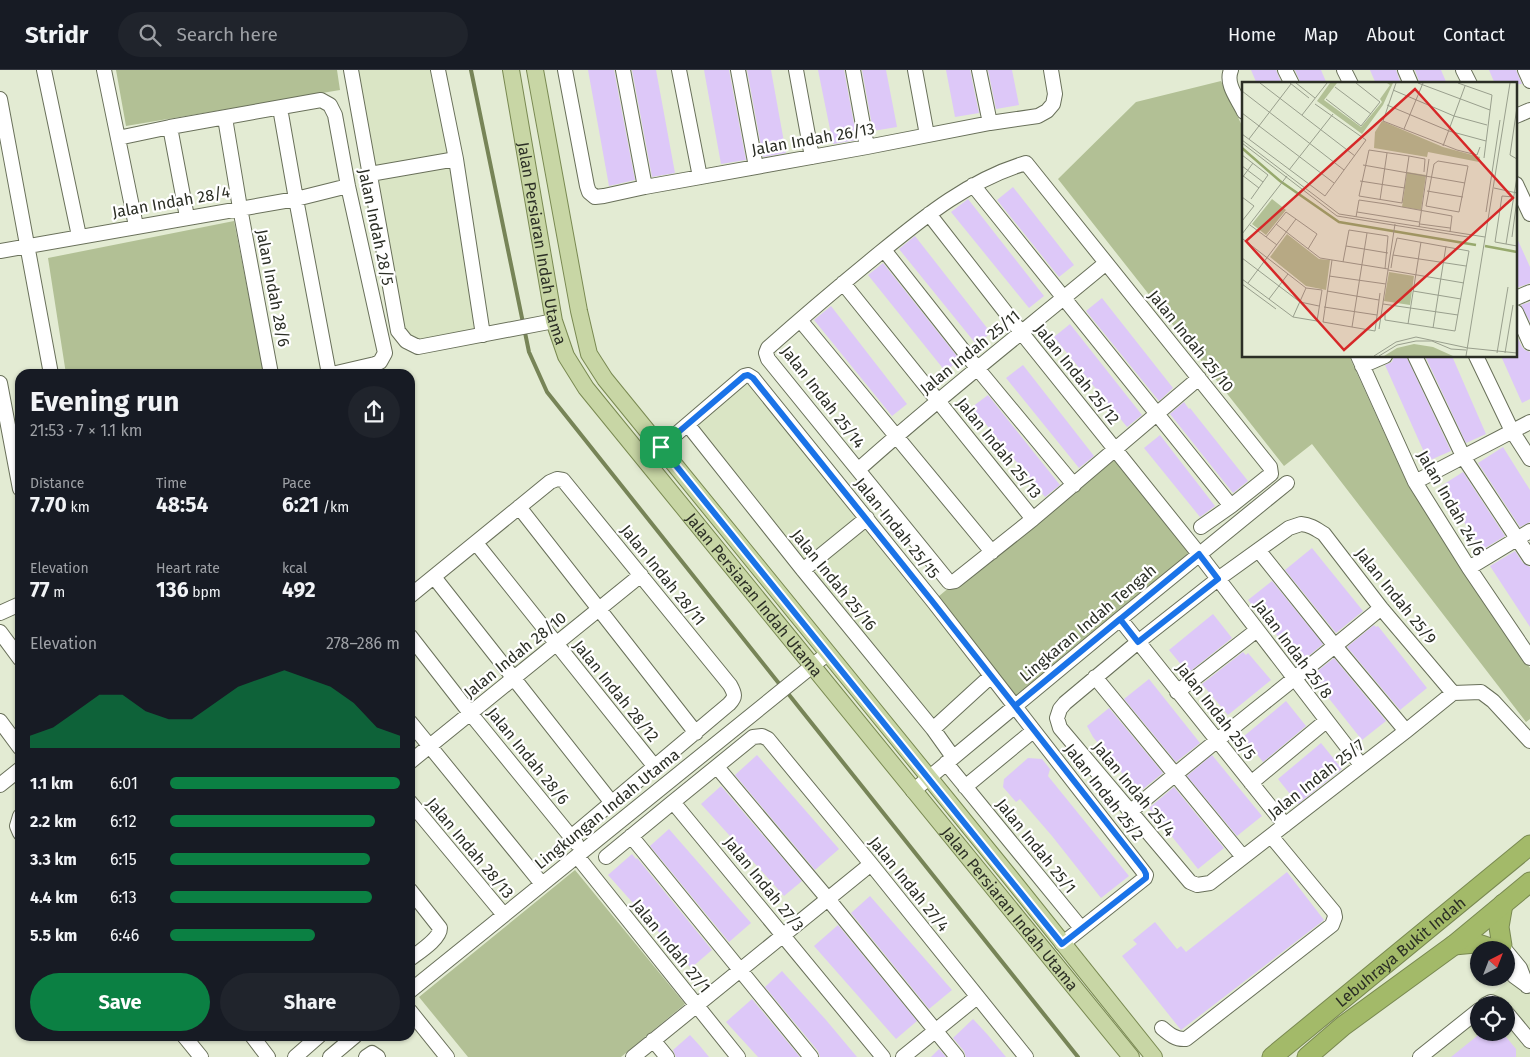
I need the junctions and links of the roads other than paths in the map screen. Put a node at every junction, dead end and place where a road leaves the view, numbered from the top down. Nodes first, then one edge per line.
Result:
1 (44, 70) edge
2 (104, 70) edge
3 (351, 70) edge
4 (438, 70) edge
5 (511, 70) edge
6 (534, 70) edge
7 (565, 70) edge
8 (623, 70) edge
9 (679, 70) edge
10 (738, 70) edge
11 (796, 70) edge
12 (853, 70) edge
13 (915, 70) edge
14 (979, 70) edge
15 (1051, 70) edge
16 (1231, 70) edge
17 (1285, 70) edge
18 (1344, 70) edge
19 (1405, 70) edge
20 (1464, 70) edge
21 (1525, 70) edge
22 (1291, 82) edge
23 (1350, 82) edge
24 (1410, 82) edge
25 (1469, 82) edge
26 (1530, 82) edge
27 (0, 99) edge
28 (280, 108) junction
29 (1242, 108) edge
30 (1530, 110) edge
31 (1518, 115) edge
32 (224, 118) junction
33 (990, 123) junction
34 (170, 127) junction
35 (927, 135) junction
36 (118, 138) junction
37 (867, 147) junction
38 (812, 157) junction
39 (456, 159) junction
40 (1026, 163) joint
41 (756, 167) junction
42 (370, 174) junction
43 (700, 178) junction
44 (973, 185) junction
45 (348, 186) junction
46 (644, 187) junction
47 (1518, 188) edge
48 (296, 198) junction
49 (240, 208) junction
50 (930, 214) junction
51 (1530, 214) edge
52 (187, 218) junction
53 (136, 226) junction
54 (79, 236) junction
55 (27, 245) junction
56 (884, 250) junction
57 (0, 251) edge
58 (1106, 263) junction
59 (843, 283) junction
60 (1530, 292) edge
61 (1518, 297) edge
62 (1064, 299) junction
63 (1518, 316) edge
64 (800, 320) junction
65 (554, 321) junction
66 (1021, 332) junction
67 (483, 335) junction
68 (1530, 343) edge
69 (1375, 358) edge
70 (1416, 358) edge
71 (1477, 358) edge
72 (1360, 361) edge
73 (977, 368) junction
74 (50, 369) edge
75 (270, 369) edge
76 (330, 369) edge
77 (353, 369) edge
78 (1199, 378) junction
79 (0, 383) edge
80 (938, 401) junction
81 (1157, 415) junction
82 (1530, 422) edge
83 (688, 425) junction
84 (1512, 431) junction
85 (10, 433) edge
86 (895, 436) junction
87 (661, 447) junction
88 (1116, 450) junction
89 (1464, 458) junction
90 (1530, 459) edge
91 (15, 461) edge
92 (858, 470) junction
93 (1415, 482) junction
94 (1287, 483) dead end
95 (1074, 485) junction
96 (1231, 506) junction
97 (519, 507) junction
98 (866, 518) junction
99 (1033, 519) junction
100 (1201, 527) dead end
101 (1530, 531) edge
102 (1518, 538) junction
103 (476, 543) junction
104 (1260, 551) junction
105 (992, 552) junction
106 (1199, 554) junction
107 (1530, 558) edge
108 (1469, 568) junction
109 (803, 570) junction
110 (641, 576) junction
111 (434, 577) junction
112 (1218, 579) junction
113 (415, 592) edge
114 (15, 606) edge
115 (1381, 608) junction
116 (600, 609) junction
117 (0, 613) edge
118 (1120, 619) junction
119 (1257, 630) junction
120 (0, 632) edge
121 (415, 642) edge
122 (1138, 642) junction
123 (556, 644) junction
124 (1335, 646) junction
125 (15, 652) edge
126 (827, 654) junction
127 (1530, 658) edge
128 (812, 666) junction
129 (992, 676) junction
130 (1095, 677) junction
131 (513, 678) junction
132 (1294, 680) junction
133 (1177, 692) junction
134 (1453, 693) junction
135 (1015, 706) junction
136 (470, 713) junction
137 (1326, 721) junction
138 (0, 722) edge
139 (415, 728) edge
140 (932, 729) junction
141 (1033, 731) junction
142 (1406, 731) junction
143 (696, 733) junction
144 (1216, 741) junction
145 (1530, 741) edge
146 (15, 742) edge
147 (429, 746) junction
148 (415, 758) edge
149 (949, 760) junction
150 (1361, 765) junction
151 (717, 766) junction
152 (655, 767) junction
153 (15, 773) edge
154 (1175, 774) junction
155 (929, 778) junction
156 (1250, 783) junction
157 (0, 785) edge
158 (965, 787) junction
159 (913, 791) junction
160 (673, 802) junction
161 (612, 803) junction
162 (415, 808) edge
163 (1130, 811) junction
164 (1285, 825) junction
165 (572, 836) junction
166 (631, 836) junction
167 (1271, 836) junction
168 (1530, 845) edge
169 (580, 854) junction
170 (606, 857) dead end
171 (1243, 857) junction
172 (871, 864) junction
173 (1486, 881) junction
174 (1530, 882) edge
175 (542, 884) junction
176 (1197, 885) joint
177 (415, 896) edge
178 (828, 899) junction
179 (1503, 904) junction
180 (504, 915) junction
181 (1440, 919) junction
182 (1476, 923) junction
183 (1081, 928) junction
184 (783, 935) junction
185 (1492, 941) edge
186 (1499, 941) edge
187 (1062, 944) junction
188 (1470, 945) edge
189 (1454, 946) junction
190 (415, 955) edge
191 (1515, 963) edge
192 (740, 970) junction
193 (1515, 977) edge
194 (415, 987) edge
195 (1529, 987) edge
196 (978, 997) junction
197 (696, 1005) junction
198 (415, 1017) edge
199 (1470, 1017) edge
200 (1515, 1023) edge
201 (1162, 1028) dead end
202 (936, 1031) junction
203 (653, 1040) junction
204 (188, 1041) edge
205 (256, 1041) edge
206 (313, 1041) edge
207 (349, 1041) edge
208 (1530, 1041) edge
209 (201, 1057) edge
210 (268, 1057) edge
211 (295, 1057) edge
212 (330, 1057) edge
213 (448, 1057) edge
214 (633, 1057) edge
215 (667, 1057) edge
216 (738, 1057) edge
217 (811, 1057) edge
218 (883, 1057) edge
219 (903, 1057) edge
220 (957, 1057) edge
221 (1026, 1057) edge
222 (1131, 1057) edge
223 (1154, 1057) edge
224 (1272, 1057) edge
225 (1307, 1057) edge
226 (1420, 1057) edge

1 - 54 street
2 - 36 street
3 - 42 street
4 - 39 street
5 - 65 main road, Jalan Persiaran Indah Utama
6 - 87 main road, Jalan Persiaran Indah Utama
7 - 46 street, Jalan Indah 26/13
8 - 46 street
9 - 43 street
10 - 41 street
11 - 38 street
12 - 37 street
13 - 35 street
14 - 33 street
15 - 33 street, Jalan Indah 26/13
16 - 29 street
17 - 22 street
18 - 23 street
19 - 24 street
20 - 25 street
21 - 26 street
27 - 55 street
28 - 32 street
28 - 45 street, Jalan Indah 28/5
28 - 48 street
30 - 31 street
32 - 34 street
32 - 49 street, Jalan Indah 28/6
33 - 35 street, Jalan Indah 26/13
34 - 36 street
34 - 52 street
35 - 37 street, Jalan Indah 26/13
36 - 53 street
37 - 38 street, Jalan Indah 26/13
38 - 41 street, Jalan Indah 26/13
39 - 42 street
39 - 67 street
40 - 44 street, Jalan Indah 25/14
40 - 58 street, Jalan Indah 25/10
41 - 43 street, Jalan Indah 26/13
42 - 67 street
43 - 46 street, Jalan Indah 26/13
44 - 50 street, Jalan Indah 25/14
44 - 62 street
45 - 48 street, Jalan Indah 28/4
45 - 77 street, Jalan Indah 28/5
47 - 51 street
48 - 49 street, Jalan Indah 28/4
48 - 76 street
49 - 52 street, Jalan Indah 28/4
49 - 75 street, Jalan Indah 28/6
50 - 56 street, Jalan Indah 25/14
50 - 66 street, Jalan Indah 25/12
52 - 53 street, Jalan Indah 28/4
53 - 54 street, Jalan Indah 28/4
54 - 55 street, Jalan Indah 28/4
55 - 57 street, Jalan Indah 28/4
55 - 74 street
56 - 59 street, Jalan Indah 25/14
56 - 73 street
58 - 62 street, Jalan Indah 25/11
58 - 78 street, Jalan Indah 25/10
59 - 64 street, Jalan Indah 25/14
59 - 80 street, Jalan Indah 25/13
60 - 61 street
62 - 66 street, Jalan Indah 25/11
62 - 81 street
63 - 68 street
64 - 86 street
64 - 92 street, Jalan Indah 25/14
65 - 67 street
65 - 128 main road, Jalan Persiaran Indah Utama
66 - 73 street, Jalan Indah 25/11
66 - 88 street, Jalan Indah 25/12
69 - 72 street
70 - 89 street
71 - 84 street
72 - 93 street, Jalan Indah 24/6
73 - 80 street, Jalan Indah 25/11
73 - 95 street
78 - 81 street
78 - 96 street, Jalan Indah 25/10
79 - 85 street
80 - 86 street, Jalan Indah 25/11
80 - 99 street, Jalan Indah 25/13
81 - 88 street
81 - 96 street
82 - 84 street
83 - 87 street
83 - 98 street, Jalan Indah 25/15
83 - 109 street, Jalan Indah 25/16
84 - 89 street
84 - 90 street
85 - 91 street
86 - 92 street, Jalan Indah 25/11
86 - 105 street
87 - 126 main road, Jalan Persiaran Indah Utama
88 - 95 street
88 - 106 street, Jalan Indah 25/12
89 - 93 street
89 - 102 street
92 - 105 street, Jalan Indah 25/14
93 - 108 street, Jalan Indah 24/6
94 - 106 street, Lingkaran Indah Tengah
95 - 99 street
96 - 100 street, Jalan Indah 25/10
97 - 103 street
97 - 110 street, Jalan Indah 28/11
97 - 116 street
98 - 109 street
98 - 129 street, Jalan Indah 25/15
99 - 105 street
101 - 102 street
102 - 107 street
102 - 108 street
103 - 111 street
103 - 123 street, Jalan Indah 28/12
104 - 112 street
104 - 115 street, Jalan Indah 25/9
104 - 124 street
106 - 112 street, Jalan Indah 25/8
106 - 118 street, Lingkaran Indah Tengah
108 - 127 street, Jalan Indah 24/6
109 - 140 street, Jalan Indah 25/16
110 - 116 street, Jalan Indah 28/10
110 - 143 street, Jalan Indah 28/11
111 - 113 street
111 - 131 street
112 - 119 street, Jalan Indah 25/8
112 - 122 street
114 - 117 street
115 - 124 street
115 - 134 street, Jalan Indah 25/9
116 - 123 street, Jalan Indah 28/10
116 - 143 street
118 - 122 street, Jalan Indah 25/5
118 - 135 street, Lingkaran Indah Tengah
119 - 132 street, Jalan Indah 25/8
119 - 133 street
120 - 125 street
121 - 136 street, Jalan Indah 28/6
122 - 130 street
122 - 133 street, Jalan Indah 25/5
123 - 131 street, Jalan Indah 28/10
123 - 152 street, Jalan Indah 28/12
124 - 132 street
124 - 142 street
126 - 128 street, Lingkungan Indah Utama
126 - 155 main road, Jalan Persiaran Indah Utama
128 - 159 main road, Jalan Persiaran Indah Utama
128 - 169 street, Lingkungan Indah Utama
129 - 135 street, Jalan Indah 25/15
129 - 140 street
130 - 154 street
130 - 163 street, Jalan Indah 25/4
131 - 136 street, Jalan Indah 28/10
131 - 161 street
132 - 137 street, Jalan Indah 25/8
132 - 144 street
133 - 144 street, Jalan Indah 25/5
134 - 142 street, Jalan Indah 25/7
134 - 145 street
135 - 141 street, Jalan Indah 25/2
135 - 149 street, Lingkaran Indah Tengah
136 - 147 street, Jalan Indah 28/10
136 - 165 street, Jalan Indah 28/6
137 - 150 street, Jalan Indah 25/8
137 - 156 street
138 - 146 street
139 - 147 street
140 - 149 street, Jalan Indah 25/16
141 - 158 street
141 - 183 street, Jalan Indah 25/2
142 - 150 street, Jalan Indah 25/7
143 - 152 street
144 - 154 street
144 - 156 street, Jalan Indah 25/5
147 - 148 street, Jalan Indah 28/10
147 - 175 street
149 - 155 street, Lingkaran Indah Tengah
149 - 158 street, Jalan Indah 25/1
150 - 164 street, Jalan Indah 25/7
151 - 160 street
151 - 172 street, Jalan Indah 27/4
151 - 178 street
152 - 161 street
153 - 157 street
154 - 163 street
154 - 171 street
155 - 159 street, Lingkaran Indah Tengah
155 - 187 main road, Jalan Persiaran Indah Utama
156 - 164 street, Jalan Indah 25/5
158 - 183 street, Jalan Indah 25/1
159 - 222 main road, Jalan Persiaran Indah Utama
160 - 166 street
160 - 184 street, Jalan Indah 27/3
161 - 165 street
162 - 180 street, Jalan Indah 28/13
163 - 176 street, Jalan Indah 25/4
164 - 167 street, Jalan Indah 25/7
165 - 169 street, Jalan Indah 28/6
166 - 170 street
166 - 192 street
167 - 171 street, Jalan Indah 25/7
167 - 201 street
168 - 173 highway, Lebuhraya Bukit Indah
169 - 175 street, Lingkungan Indah Utama
169 - 197 street, Jalan Indah 27/1
171 - 176 street, Jalan Indah 25/7
172 - 178 street
172 - 196 street, Jalan Indah 27/4
173 - 181 highway, Lebuhraya Bukit Indah
173 - 182 highway
174 - 179 highway, Lebuhraya Bukit Indah
175 - 180 street, Lingkungan Indah Utama
177 - 190 street
178 - 184 street
178 - 202 street
179 - 182 highway, Lebuhraya Bukit Indah
179 - 186 highway
180 - 194 street, Lingkungan Indah Utama
181 - 182 highway
181 - 224 highway, Lebuhraya Bukit Indah
182 - 185 street
182 - 189 highway, Lebuhraya Bukit Indah
183 - 187 street
184 - 192 street
184 - 218 street, Jalan Indah 27/3
187 - 223 main road, Jalan Persiaran Indah Utama
188 - 189 highway
189 - 225 highway, Lebuhraya Bukit Indah
191 - 195 street
192 - 197 street
192 - 217 street
193 - 195 street
196 - 202 street
196 - 221 street, Jalan Indah 27/4
197 - 203 street
197 - 216 street, Jalan Indah 27/1
198 - 213 street
199 - 226 street
200 - 208 street
202 - 219 street
202 - 220 street
203 - 214 street
203 - 215 street
204 - 209 street
205 - 210 street
206 - 211 street
207 - 212 street

